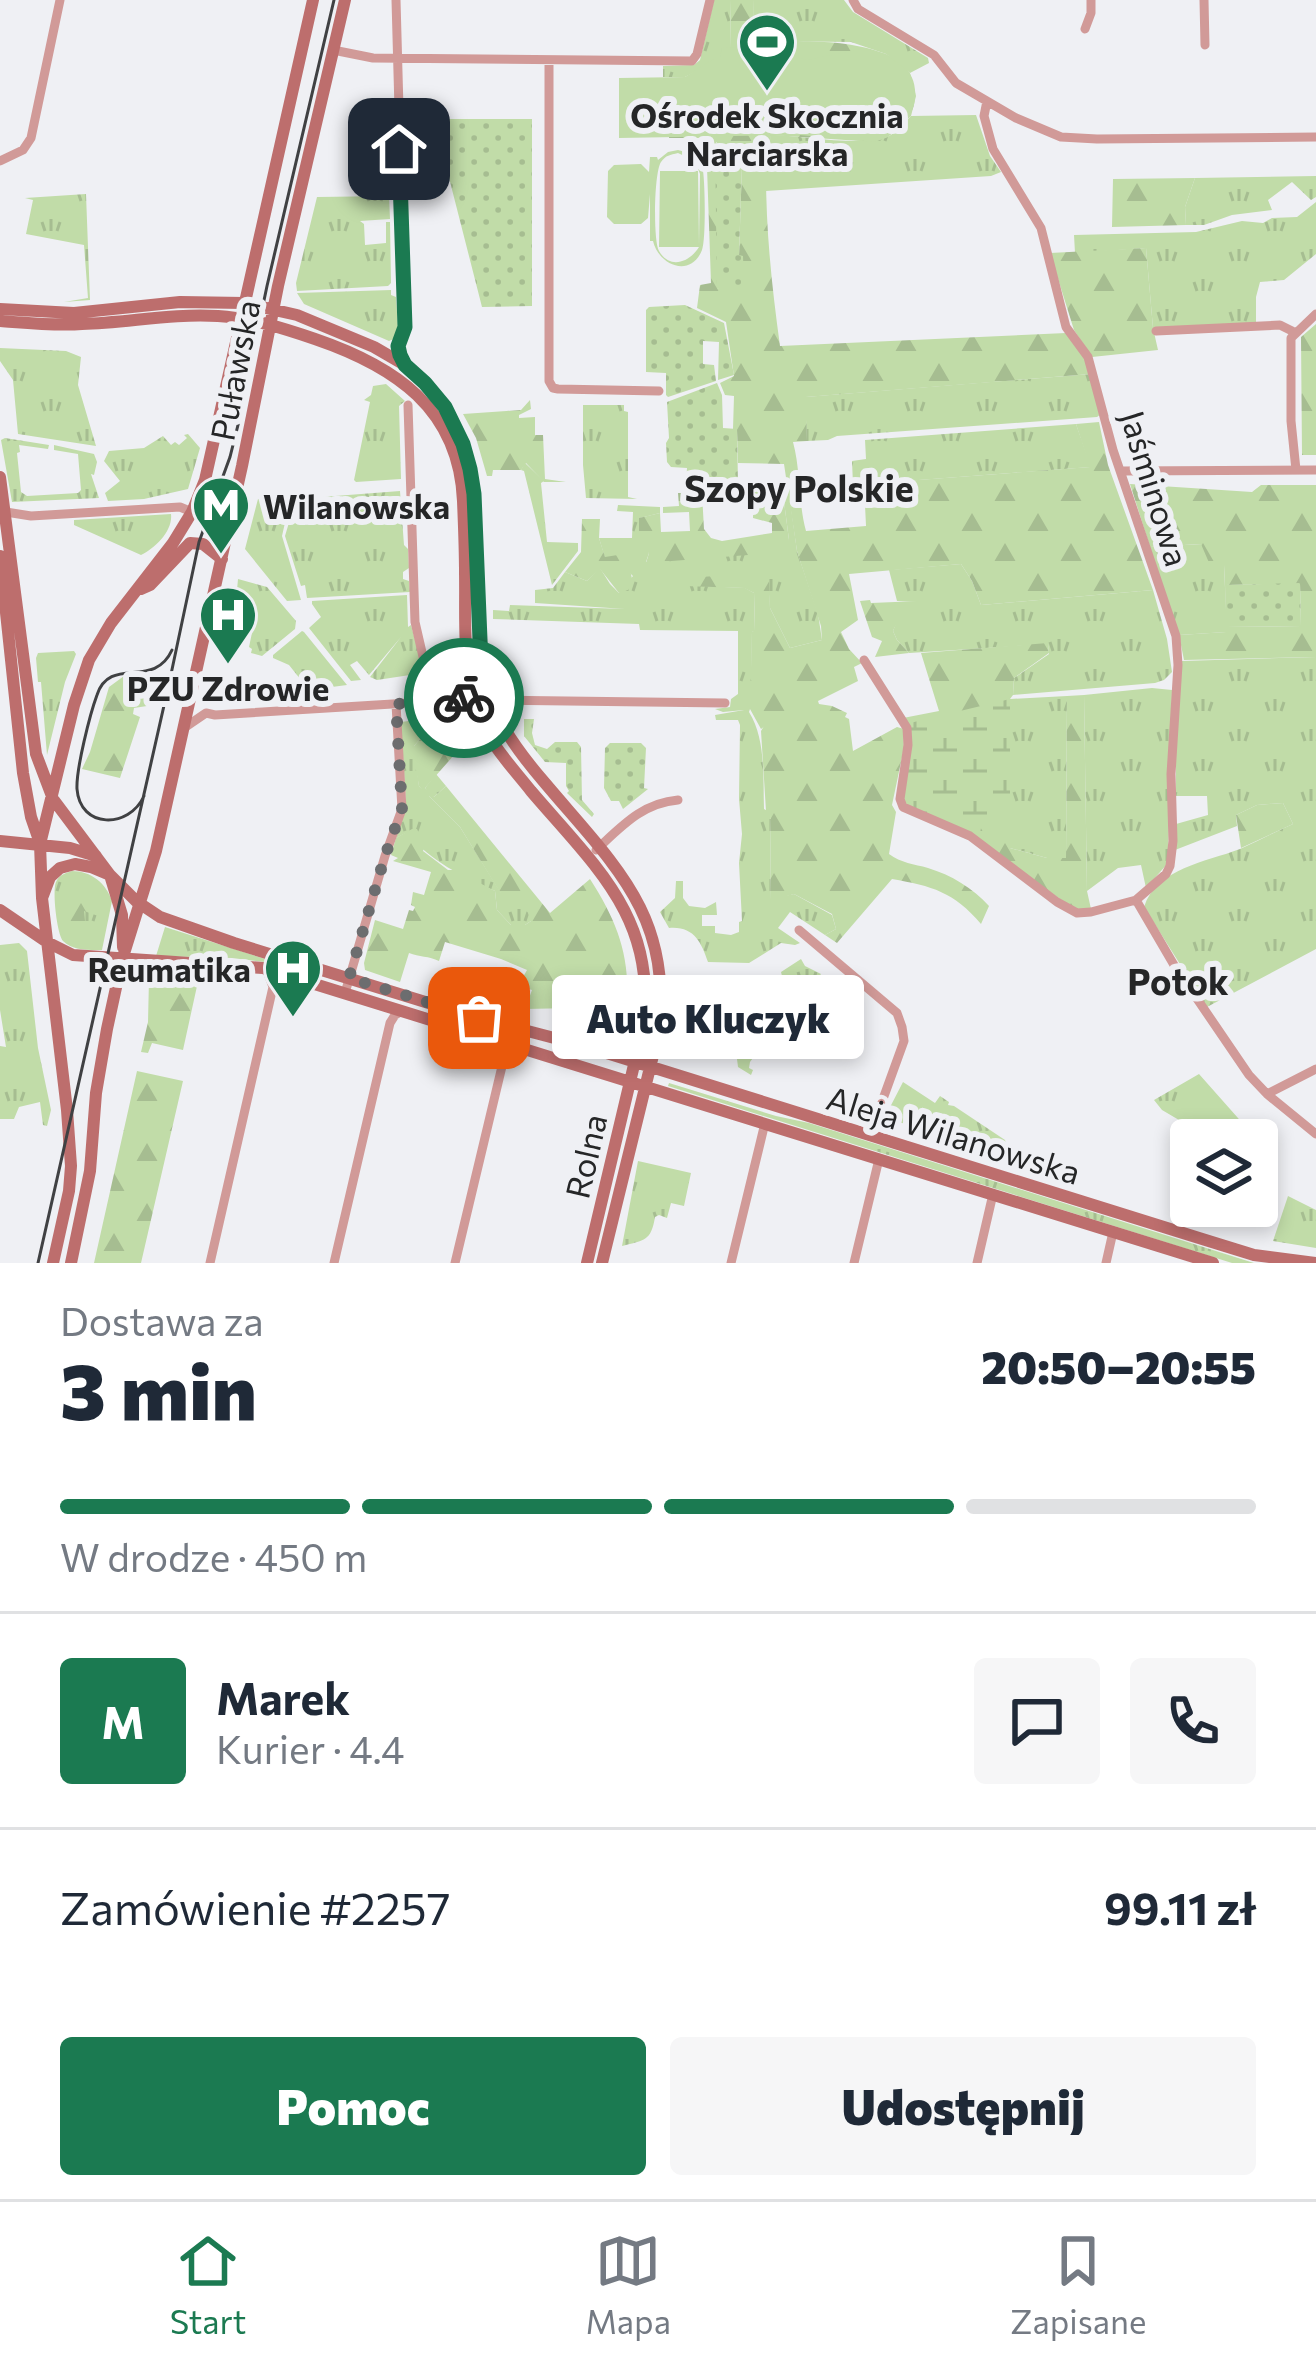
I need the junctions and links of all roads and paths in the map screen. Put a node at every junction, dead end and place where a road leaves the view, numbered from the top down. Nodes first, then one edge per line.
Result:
1 (59, 0) edge
2 (314, 0) edge
3 (345, 0) edge
4 (396, 0) edge
5 (710, 0) edge
6 (853, 0) edge
7 (1090, 0) edge
8 (1204, 0) edge
9 (1085, 28) dead end
10 (1205, 45) dead end
11 (333, 50) junction
12 (398, 58) junction
13 (549, 60) junction
14 (988, 101) junction
15 (1316, 137) edge
16 (0, 161) edge
17 (244, 303) junction
18 (274, 308) junction
19 (0, 309) edge
20 (1316, 314) edge
21 (241, 318) junction
22 (0, 321) edge
23 (272, 325) junction
24 (1156, 331) dead end
25 (1294, 332) junction
26 (398, 346) junction
27 (382, 351) junction
28 (405, 365) junction
29 (659, 391) dead end
30 (408, 405) dead end
31 (1297, 470) junction
32 (1316, 470) edge
33 (1121, 471) junction
34 (0, 477) edge
35 (6, 512) junction
36 (192, 512) junction
37 (0, 556) edge
38 (222, 559) junction
39 (139, 590) junction
40 (864, 660) dead end
41 (192, 691) junction
42 (473, 699) junction
43 (433, 700) junction
44 (490, 700) junction
45 (725, 703) dead end
46 (396, 704) junction
47 (206, 713) junction
48 (184, 728) junction
49 (53, 799) junction
50 (678, 800) dead end
51 (0, 841) edge
52 (40, 844) junction
53 (599, 847) junction
54 (97, 857) junction
55 (588, 858) junction
56 (110, 875) junction
57 (42, 898) junction
58 (1136, 900) junction
59 (141, 905) junction
60 (0, 910) edge
61 (799, 930) dead end
62 (47, 942) junction
63 (122, 960) junction
64 (263, 968) junction
65 (349, 978) junction
66 (345, 993) junction
67 (405, 1010) junction
68 (500, 1040) junction
69 (635, 1062) junction
70 (650, 1066) junction
71 (1316, 1069) edge
72 (630, 1081) junction
73 (645, 1086) junction
74 (1267, 1094) junction
75 (875, 1121) junction
76 (765, 1123) junction
77 (844, 1127) junction
78 (1316, 1134) edge
79 (896, 1143) junction
80 (879, 1159) junction
81 (993, 1195) junction
82 (1113, 1232) junction
83 (1260, 1259) edge
84 (1288, 1262) edge
85 (53, 1263) edge
86 (71, 1263) edge
87 (210, 1263) edge
88 (334, 1263) edge
89 (455, 1263) edge
90 (587, 1263) edge
91 (602, 1263) edge
92 (731, 1263) edge
93 (854, 1263) edge
94 (977, 1263) edge
95 (1106, 1263) edge
96 (1214, 1263) edge
97 (1316, 1263) edge

1 - 16 street
2 - 17 main road, Puławska
3 - 11 main road, Puławska
4 - 12 street
5 - 13 street
6 - 14 street
7 - 9 street
8 - 10 street
11 - 12 street
11 - 18 main road, Puławska
12 - 13 street
12 - 26 street
13 - 29 street
14 - 15 street
14 - 33 street, Jaśminowa
17 - 18 main road, Rolna
17 - 19 main road, Rolna
17 - 21 main road, Puławska
18 - 23 main road, Puławska
18 - 27 main road, Rolna
20 - 25 street
21 - 22 main road
21 - 23 main road
21 - 36 main road, Puławska
23 - 38 main road, Puławska
23 - 42 main road, Rolna
24 - 25 street
25 - 31 street
26 - 27 street
26 - 28 street
27 - 28 main road, Rolna
28 - 44 main road, Rolna
30 - 43 street
31 - 32 street
31 - 33 street
33 - 58 street, Jaśminowa
34 - 35 main road
35 - 36 street
35 - 49 main road
36 - 39 main road, Puławska
37 - 52 main road
38 - 39 main road
38 - 41 main road, Puławska
39 - 49 main road, Puławska
40 - 58 street
41 - 47 street
41 - 48 main road, Puławska
42 - 43 street
42 - 44 street
42 - 55 main road, Rolna
43 - 46 street
44 - 45 street
44 - 53 main road, Rolna
46 - 47 street
46 - 65 street
47 - 48 street
48 - 59 main road, Puławska
49 - 52 main road, Puławska
49 - 54 main road
50 - 53 street
51 - 52 main road
52 - 54 main road
52 - 57 main road, Puławska
53 - 55 street
53 - 70 main road, Rolna
54 - 56 main road
55 - 69 main road, Rolna
56 - 57 main road
56 - 59 main road, Aleja Wilanowska
56 - 63 main road, Puławska
57 - 62 main road, Puławska
58 - 74 street
59 - 63 main road, Puławska
59 - 65 main road, Aleja Wilanowska
60 - 62 main road, Aleja Wilanowska
61 - 75 street
62 - 63 main road, Aleja Wilanowska
62 - 85 main road, Puławska
63 - 64 main road, Aleja Wilanowska
63 - 86 main road, Puławska
64 - 66 main road, Aleja Wilanowska
64 - 87 street
65 - 66 street
65 - 69 main road, Aleja Wilanowska
66 - 67 main road, Aleja Wilanowska
67 - 68 main road, Aleja Wilanowska
67 - 88 street
68 - 72 main road, Aleja Wilanowska
68 - 89 street
69 - 70 main road, Aleja Wilanowska
69 - 72 main road, Rolna
70 - 73 main road, Rolna
70 - 77 main road, Aleja Wilanowska
71 - 74 street
72 - 73 main road, Aleja Wilanowska
72 - 90 main road, Rolna
73 - 76 main road, Aleja Wilanowska
73 - 91 main road, Rolna
74 - 78 street
75 - 77 street
75 - 79 street
76 - 80 main road, Aleja Wilanowska
76 - 92 street
77 - 79 main road, Aleja Wilanowska
79 - 83 main road, Aleja Wilanowska
80 - 81 main road, Aleja Wilanowska
80 - 93 street
81 - 82 main road, Aleja Wilanowska
81 - 94 street
82 - 95 street
82 - 96 main road, Aleja Wilanowska
83 - 84 main road, Aleja Wilanowska
84 - 97 main road, Aleja Wilanowska

